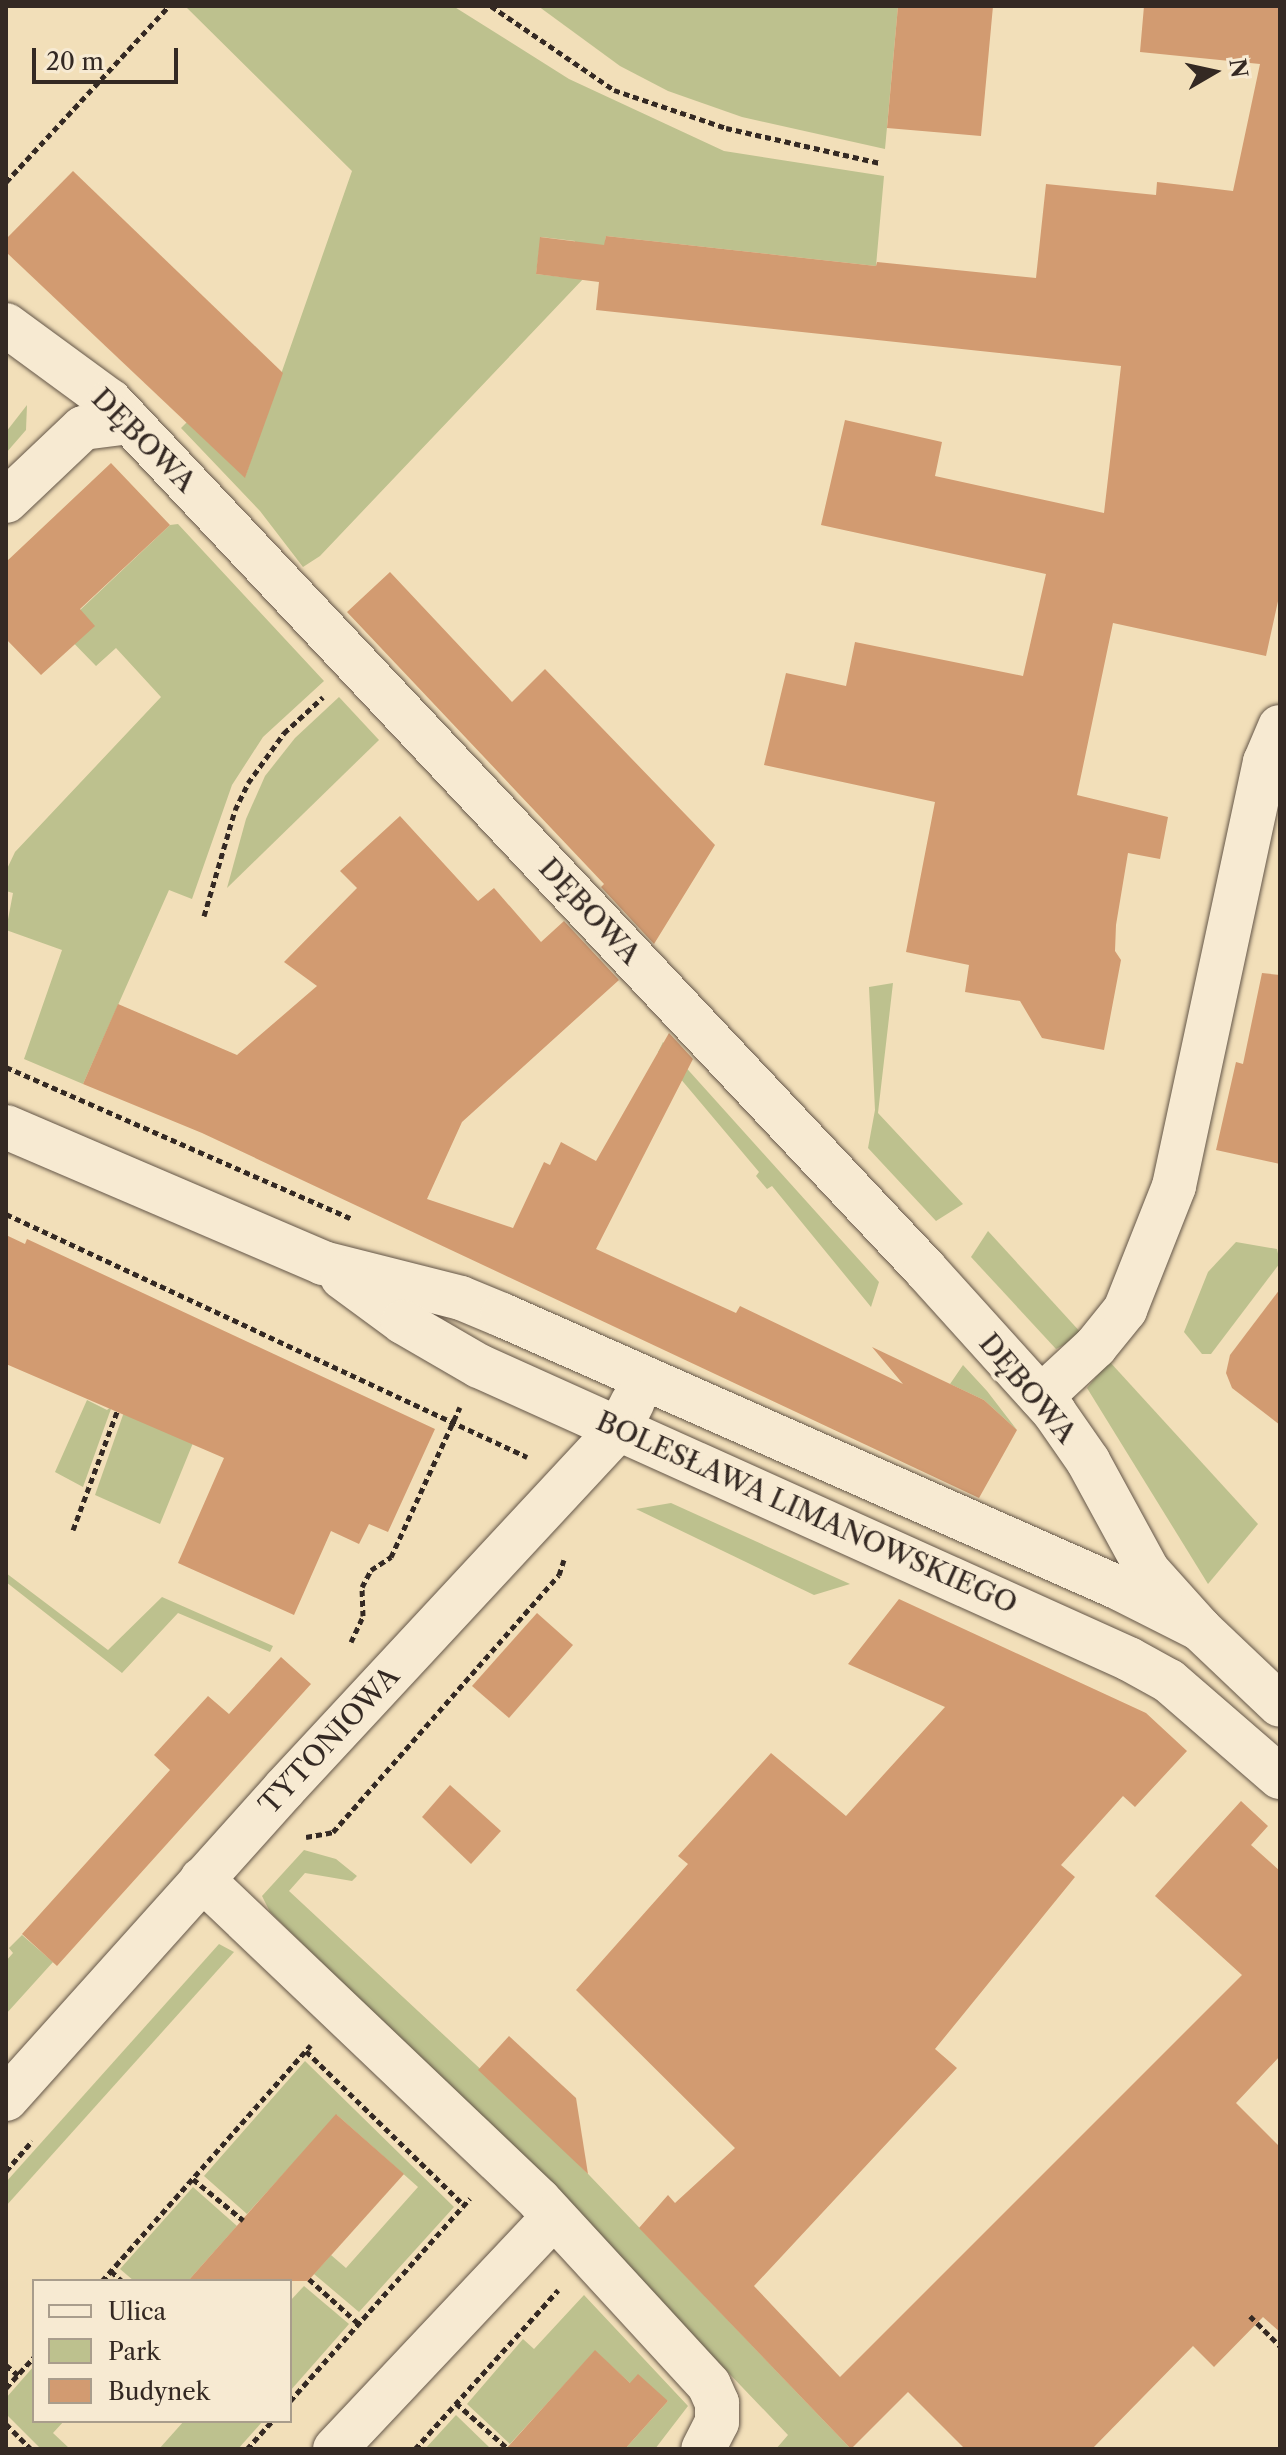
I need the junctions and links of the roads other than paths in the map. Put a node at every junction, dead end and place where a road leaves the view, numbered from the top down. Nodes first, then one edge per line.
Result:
1 (16, 334) edge
2 (130, 422) junction
3 (56, 453) junction
4 (6, 501) edge
5 (1280, 727) edge
6 (6, 1127) edge
7 (323, 1263) junction
8 (646, 1379) junction
9 (1041, 1397) junction
10 (620, 1427) junction
11 (1129, 1537) junction
12 (1119, 1588) junction
13 (1027, 1612) junction
14 (1200, 1629) junction
15 (1280, 1705) edge
16 (1280, 1777) edge
17 (202, 1879) junction
18 (6, 2099) edge
19 (554, 2217) junction
20 (335, 2449) edge
21 (703, 2449) edge

1 - 2 street, DĘBOWA
1 - 3 street
2 - 3 street
2 - 9 street, DĘBOWA
3 - 4 street
5 - 9 street
6 - 7 street, BOLESŁAWA LIMANOWSKIEGO
7 - 8 street, BOLESŁAWA LIMANOWSKIEGO
7 - 10 street, BOLESŁAWA LIMANOWSKIEGO
8 - 10 street, TYTONIOWA
8 - 12 street, BOLESŁAWA LIMANOWSKIEGO
9 - 11 street, DĘBOWA
10 - 13 street, BOLESŁAWA LIMANOWSKIEGO
10 - 17 street, TYTONIOWA
11 - 12 street
11 - 14 street, DĘBOWA
12 - 13 street
12 - 14 street, BOLESŁAWA LIMANOWSKIEGO
13 - 16 street, BOLESŁAWA LIMANOWSKIEGO
14 - 15 street, BOLESŁAWA LIMANOWSKIEGO
17 - 18 street, TYTONIOWA
17 - 19 street
19 - 20 street
19 - 21 street

